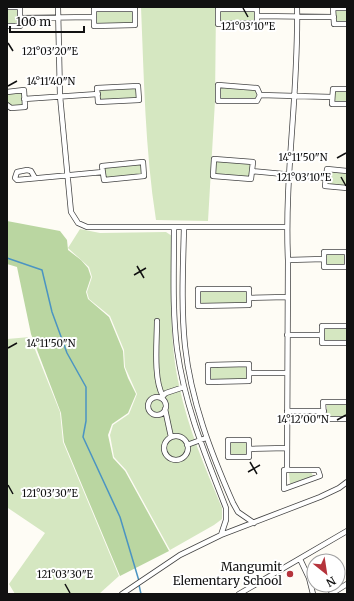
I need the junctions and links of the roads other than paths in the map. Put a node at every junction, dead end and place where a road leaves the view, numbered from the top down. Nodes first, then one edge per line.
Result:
1 (7, 7) edge
2 (58, 7) edge
3 (297, 7) edge
4 (347, 8) edge
5 (257, 16) junction
6 (297, 16) junction
7 (58, 17) junction
8 (94, 17) junction
9 (334, 17) junction
10 (20, 18) junction
11 (347, 24) edge
12 (7, 26) edge
13 (347, 89) edge
14 (7, 92) edge
15 (98, 94) junction
16 (260, 95) junction
17 (295, 95) junction
18 (60, 96) junction
19 (332, 97) junction
20 (24, 99) junction
21 (347, 104) edge
22 (7, 105) edge
23 (252, 171) junction
24 (347, 171) edge
25 (103, 172) junction
26 (290, 174) junction
27 (67, 176) junction
28 (35, 178) dead end
29 (326, 178) junction
30 (347, 188) edge
31 (174, 227) junction
32 (184, 227) junction
33 (286, 227) junction
34 (324, 259) junction
35 (288, 260) junction
36 (287, 297) junction
37 (249, 298) junction
38 (157, 321) dead end
39 (347, 326) edge
40 (287, 335) junction
41 (322, 335) junction
42 (347, 343) edge
43 (249, 373) junction
44 (287, 373) junction
45 (184, 387) junction
46 (162, 397) junction
47 (347, 402) edge
48 (165, 410) junction
49 (287, 411) junction
50 (324, 411) junction
51 (347, 419) edge
52 (171, 437) junction
53 (206, 438) junction
54 (198, 440) junction
55 (187, 445) junction
56 (287, 448) junction
57 (249, 449) junction
58 (219, 469) junction
59 (287, 470) junction
60 (212, 472) junction
61 (347, 482) edge
62 (227, 490) junction
63 (220, 494) junction
64 (254, 523) junction
65 (347, 531) edge
66 (221, 535) junction
67 (300, 559) junction
68 (347, 584) edge
69 (122, 594) edge
70 (239, 594) edge
71 (313, 594) edge
72 (331, 594) edge

1 - 10 street
2 - 7 street
3 - 6 street
4 - 9 street
5 - 5 street
5 - 6 street
6 - 9 street
6 - 17 street
7 - 8 street
7 - 10 street
7 - 18 street
8 - 8 street
9 - 11 street
10 - 12 street
13 - 19 street
14 - 20 street
15 - 15 street
15 - 18 street
16 - 16 street
16 - 17 street
17 - 19 street
17 - 26 street
18 - 20 street
18 - 27 street
19 - 21 street
20 - 22 street
23 - 23 street
23 - 26 street
24 - 29 street
25 - 25 street
25 - 27 street
26 - 29 street
26 - 33 street
27 - 28 street
27 - 31 street
29 - 30 street
31 - 32 street
31 - 45 street
32 - 33 street
32 - 53 street
33 - 35 street
34 - 34 street
34 - 35 street
35 - 36 street
36 - 37 street
36 - 40 street
37 - 37 street
38 - 46 street
39 - 41 street
40 - 41 street
40 - 44 street
41 - 42 street
43 - 43 street
43 - 44 street
44 - 49 street
45 - 46 street
45 - 54 street
46 - 48 street
46 - 48 street
47 - 50 street
48 - 52 street
49 - 50 street
49 - 56 street
50 - 51 street
52 - 55 street
52 - 55 street
53 - 54 street
53 - 58 street
54 - 55 street
54 - 60 street
56 - 57 street
56 - 59 street
57 - 57 street
58 - 60 street
58 - 62 street
59 - 59 street
60 - 63 street
61 - 64 street
62 - 63 street
62 - 64 street
63 - 66 street
64 - 66 street
65 - 67 street
66 - 69 street
67 - 70 street
67 - 71 street
68 - 72 street

